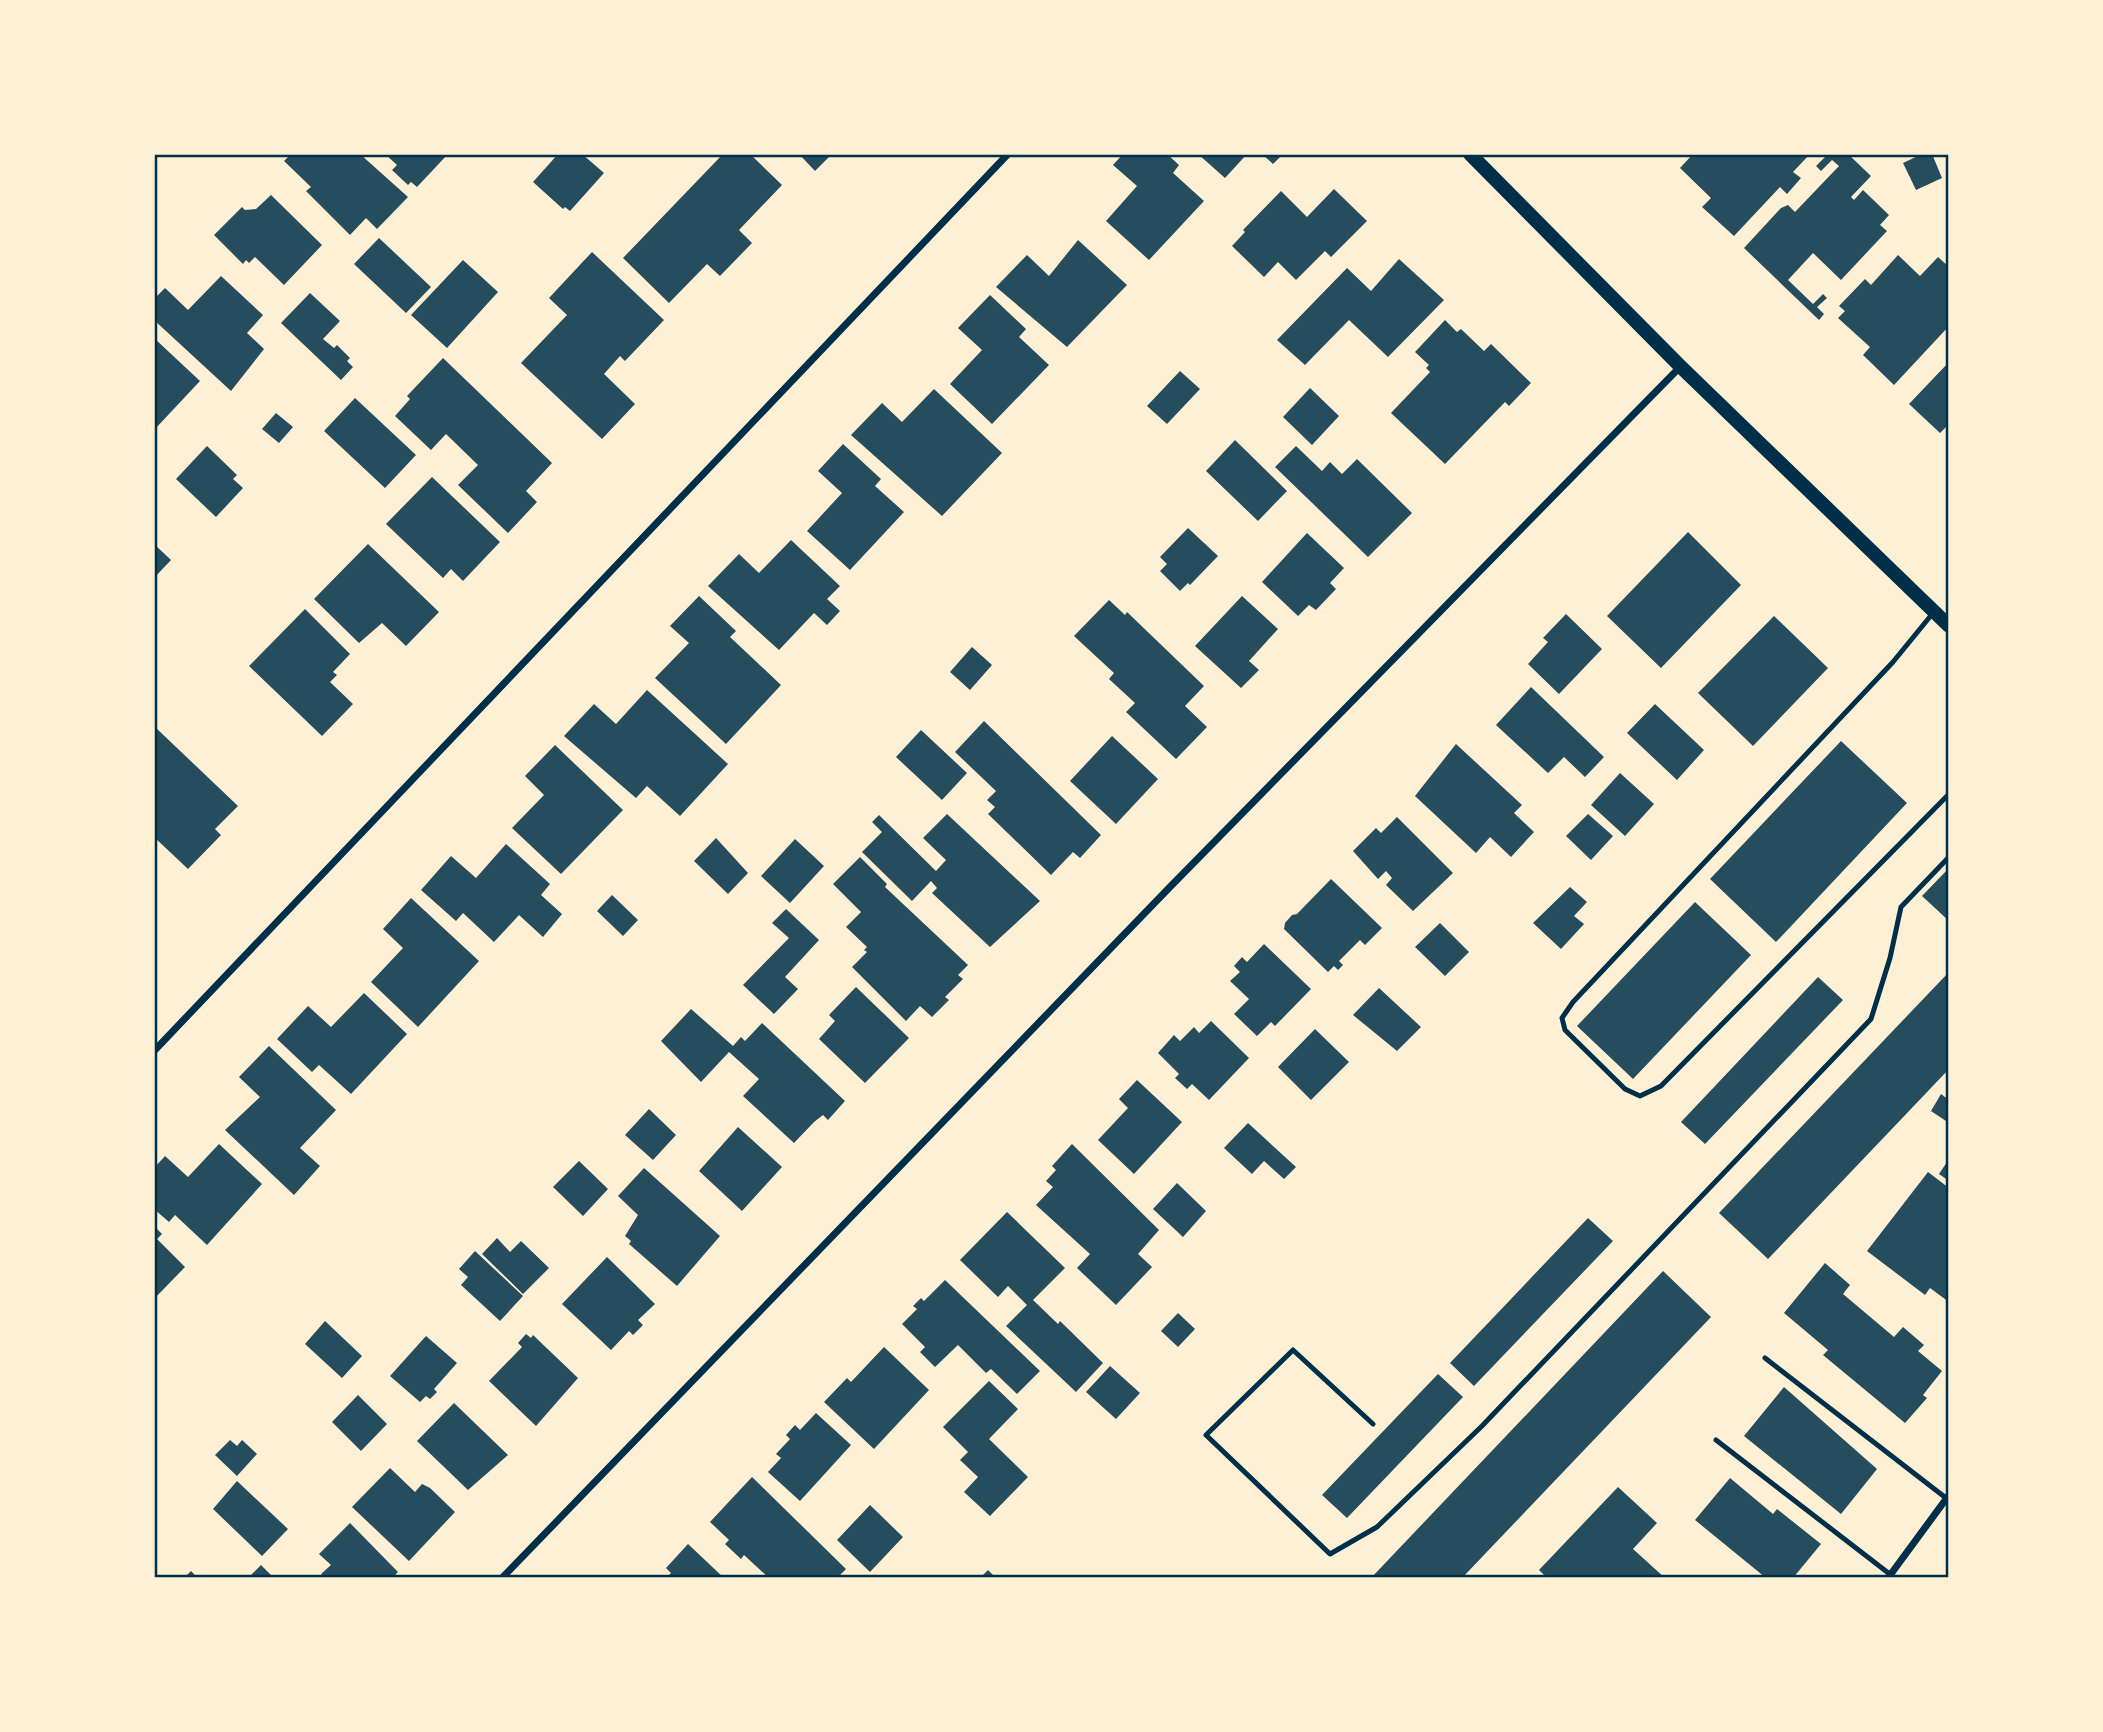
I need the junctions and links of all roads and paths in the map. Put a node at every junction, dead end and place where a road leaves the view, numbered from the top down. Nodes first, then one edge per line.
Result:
1 (1008, 154) edge
2 (1470, 154) edge
3 (1681, 367) junction
4 (1934, 611) junction
5 (1949, 626) edge
6 (1949, 794) edge
7 (1949, 857) edge
8 (154, 1051) edge
9 (1765, 1358) dead end
10 (1373, 1424) dead end
11 (1716, 1440) dead end
12 (1948, 1497) edge
13 (1889, 1576) edge
14 (502, 1578) edge

1 - 8 street
2 - 3 main road
3 - 4 main road
3 - 14 street
4 - 5 main road
4 - 6 lane
7 - 10 lane
9 - 12 lane
11 - 13 lane
12 - 13 street

